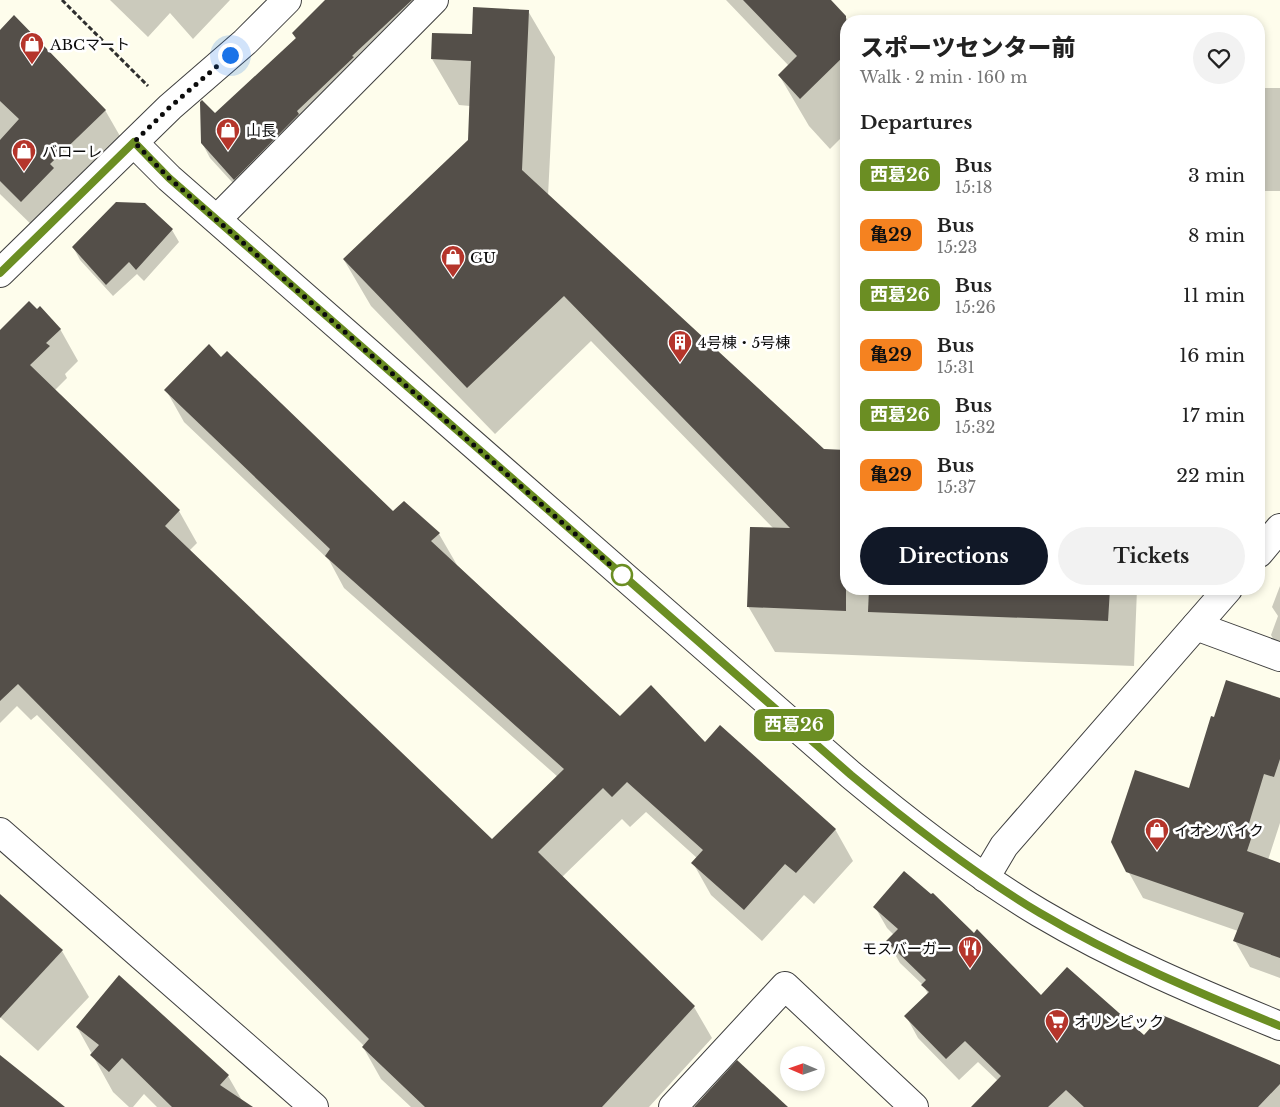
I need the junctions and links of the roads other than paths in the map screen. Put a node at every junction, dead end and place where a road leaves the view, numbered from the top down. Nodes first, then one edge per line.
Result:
1 (287, 0) edge
2 (434, 0) edge
3 (134, 142) junction
4 (217, 219) junction
5 (0, 274) edge
6 (1280, 528) edge
7 (1265, 546) edge
8 (1223, 595) edge
9 (1196, 626) junction
10 (1280, 658) edge
11 (0, 832) edge
12 (985, 878) junction
13 (1280, 1026) edge
14 (314, 1107) edge
15 (673, 1107) edge
16 (914, 1107) edge

1 - 3 street
2 - 4 street
3 - 4 street
3 - 5 street
4 - 12 street
6 - 7 street
8 - 9 street
9 - 10 street
9 - 12 street
11 - 14 street
12 - 13 street
15 - 16 street

